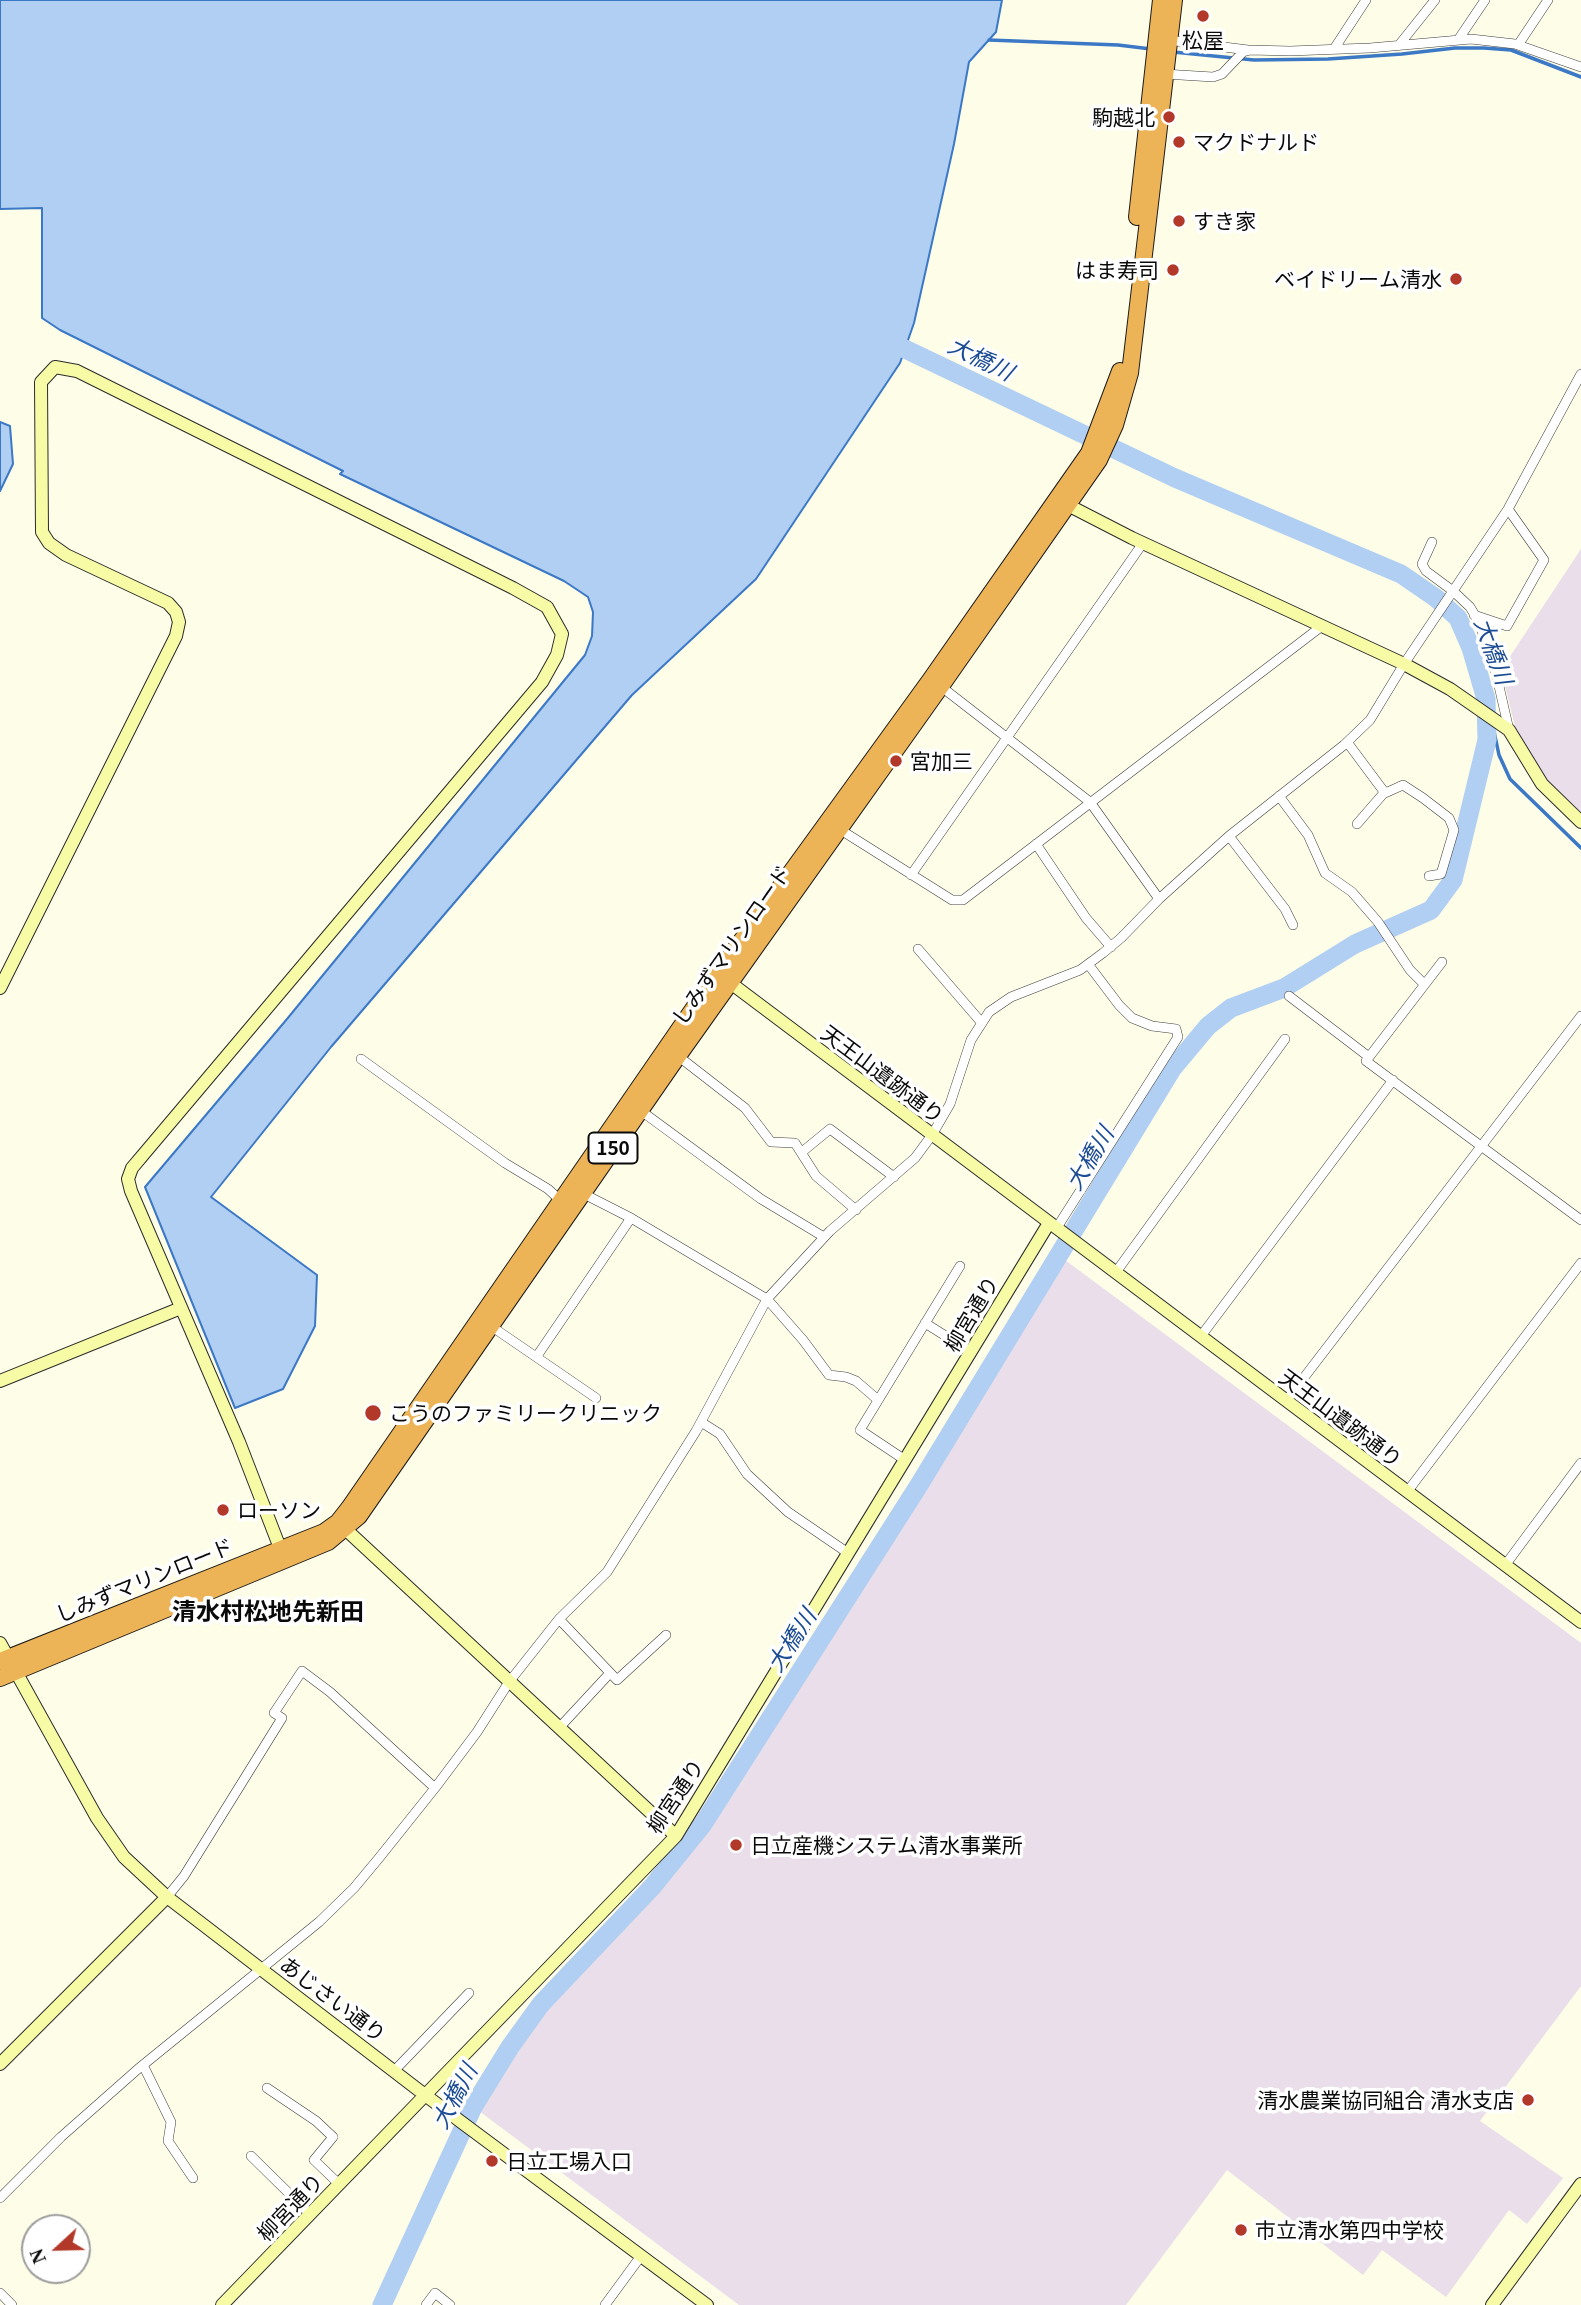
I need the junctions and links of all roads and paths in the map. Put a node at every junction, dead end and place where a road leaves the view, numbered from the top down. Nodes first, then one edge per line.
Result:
1 (1161, 0) edge
2 (1174, 0) edge
3 (1366, 0) edge
4 (1435, 0) edge
5 (1485, 0) edge
6 (1548, 0) edge
7 (1458, 40) junction
8 (1399, 45) junction
9 (1518, 45) junction
10 (1334, 49) junction
11 (1246, 51) junction
12 (1161, 54) junction
13 (1581, 67) edge
14 (1581, 374) edge
15 (1062, 502) junction
16 (1508, 509) junction
17 (1432, 542) dead end
18 (1143, 543) junction
19 (1452, 593) junction
20 (1475, 615) junction
21 (1322, 626) junction
22 (1404, 664) junction
23 (936, 683) junction
24 (1504, 725) junction
25 (1008, 737) junction
26 (1347, 742) junction
27 (1385, 793) junction
28 (1279, 796) junction
29 (1090, 802) junction
30 (1581, 822) edge
31 (1357, 824) dead end
32 (834, 825) junction
33 (1229, 836) junction
34 (1036, 844) junction
35 (911, 875) junction
36 (1429, 876) dead end
37 (1158, 899) junction
38 (1293, 925) dead end
39 (1111, 947) junction
40 (918, 948) dead end
41 (1442, 962) dead end
42 (1088, 964) junction
43 (724, 978) junction
44 (1424, 984) junction
45 (0, 988) edge
46 (1289, 996) dead end
47 (1581, 1016) edge
48 (981, 1022) junction
49 (1285, 1039) dead end
50 (678, 1056) junction
51 (1369, 1057) junction
52 (361, 1059) dead end
53 (1393, 1080) junction
54 (640, 1110) junction
55 (932, 1135) junction
56 (1482, 1147) junction
57 (802, 1152) junction
58 (894, 1177) junction
59 (582, 1193) junction
60 (561, 1200) junction
61 (856, 1210) junction
62 (631, 1218) junction
63 (1581, 1220) edge
64 (1054, 1227) junction
65 (824, 1237) junction
66 (1581, 1263) edge
67 (960, 1266) dead end
68 (1116, 1272) junction
69 (767, 1299) junction
70 (181, 1308) junction
71 (486, 1322) junction
72 (925, 1323) junction
73 (1200, 1336) junction
74 (971, 1352) junction
75 (537, 1356) junction
76 (0, 1381) edge
77 (596, 1398) dead end
78 (878, 1400) junction
79 (1286, 1401) junction
80 (701, 1422) junction
81 (905, 1460) junction
82 (1581, 1463) edge
83 (1407, 1492) junction
84 (341, 1525) junction
85 (279, 1548) junction
86 (848, 1553) junction
87 (1506, 1564) junction
88 (559, 1619) junction
89 (1581, 1622) edge
90 (666, 1635) dead end
91 (0, 1643) edge
92 (5, 1667) edge
93 (610, 1673) junction
94 (509, 1682) junction
95 (559, 1728) junction
96 (435, 1788) junction
97 (676, 1836) junction
98 (167, 1897) junction
99 (261, 1969) junction
100 (469, 1993) dead end
101 (0, 2064) edge
102 (143, 2065) junction
103 (394, 2071) junction
104 (267, 2088) dead end
105 (425, 2095) junction
106 (251, 2156) dead end
107 (193, 2178) dead end
108 (339, 2184) junction
109 (1581, 2184) edge
110 (0, 2198) edge
111 (310, 2214) junction
112 (641, 2256) junction
113 (0, 2293) edge
114 (12, 2305) edge
115 (222, 2305) edge
116 (426, 2305) edge
117 (450, 2305) edge
118 (605, 2305) edge
119 (707, 2305) edge
120 (1492, 2305) edge

1 - 12 highway, しみずマリンロード / 150
2 - 12 highway, しみずマリンロード / 150
3 - 10 street
4 - 8 street
5 - 7 street
6 - 9 street
7 - 8 street
7 - 9 street
8 - 10 street
9 - 13 street
10 - 11 street
11 - 12 street
11 - 12 street
12 - 15 highway, しみずマリンロード / 150
14 - 16 street
15 - 18 street
15 - 23 highway, しみずマリンロード / 150
16 - 19 street
16 - 20 street
17 - 19 street
18 - 21 street
18 - 25 street
19 - 20 street
19 - 22 street
20 - 24 street
21 - 22 street
21 - 29 street
22 - 24 street
22 - 26 street
23 - 25 street
23 - 32 highway, しみずマリンロード / 150
24 - 30 street
25 - 29 street
25 - 35 street
26 - 27 street
26 - 28 street
27 - 31 street
27 - 36 street
28 - 33 street
28 - 44 street
29 - 34 street
29 - 37 street
32 - 35 street
32 - 43 highway, しみずマリンロード / 150
33 - 37 street
33 - 38 street
34 - 35 street
34 - 39 street
37 - 39 street
39 - 42 street
40 - 48 street
41 - 44 street
42 - 48 street
42 - 64 street
43 - 50 highway, しみずマリンロード / 150
43 - 55 street, 天王山遺跡通り
43 - 60 highway, しみずマリンロード / 150
44 - 51 street
45 - 70 street
46 - 51 street
47 - 56 street
48 - 55 street
49 - 68 street
50 - 54 highway, しみずマリンロード / 150
50 - 57 street
51 - 53 street
52 - 60 street
53 - 56 street
53 - 73 street
54 - 59 highway, しみずマリンロード / 150
54 - 65 street
55 - 58 street
55 - 64 street, 天王山遺跡通り
56 - 63 street
56 - 79 street
57 - 58 street
57 - 61 street
58 - 61 street
59 - 62 street
59 - 71 highway, しみずマリンロード / 150
60 - 71 highway, しみずマリンロード / 150
61 - 65 street
62 - 69 street
62 - 75 street
64 - 68 street, 天王山遺跡通り
64 - 74 street, 柳宮通り
65 - 69 street
66 - 83 street
67 - 72 street
68 - 73 street, 天王山遺跡通り
69 - 78 street
69 - 80 street
70 - 76 street
70 - 85 street
71 - 75 street
71 - 84 highway, しみずマリンロード / 150
72 - 74 street
72 - 78 street
73 - 79 street, 天王山遺跡通り
74 - 81 street, 柳宮通り
75 - 77 street
78 - 81 street
79 - 83 street, 天王山遺跡通り
80 - 86 street
80 - 88 street
81 - 86 street, 柳宮通り
82 - 87 street
83 - 87 street, 天王山遺跡通り
84 - 85 highway, しみずマリンロード / 150
84 - 92 highway, しみずマリンロード / 150
84 - 94 street
85 - 92 highway, しみずマリンロード / 150
86 - 97 street, 柳宮通り
87 - 89 street, 天王山遺跡通り
88 - 93 street
88 - 94 street
90 - 93 street
91 - 92 street, あじさい通り
92 - 98 street, あじさい通り
93 - 95 street
94 - 95 street
94 - 96 street
95 - 97 street
96 - 98 street
96 - 99 street
97 - 105 street, 柳宮通り
98 - 99 street, あじさい通り
98 - 101 street
99 - 102 street
99 - 103 street, あじさい通り
100 - 103 street
102 - 107 street
102 - 110 street
103 - 105 street, あじさい通り
104 - 108 street
105 - 108 street, 柳宮通り
105 - 112 street, あじさい通り
106 - 111 street
108 - 111 street, 柳宮通り
109 - 120 street
111 - 115 street, 柳宮通り
112 - 118 street
112 - 119 street, あじさい通り
113 - 114 street
116 - 117 street

